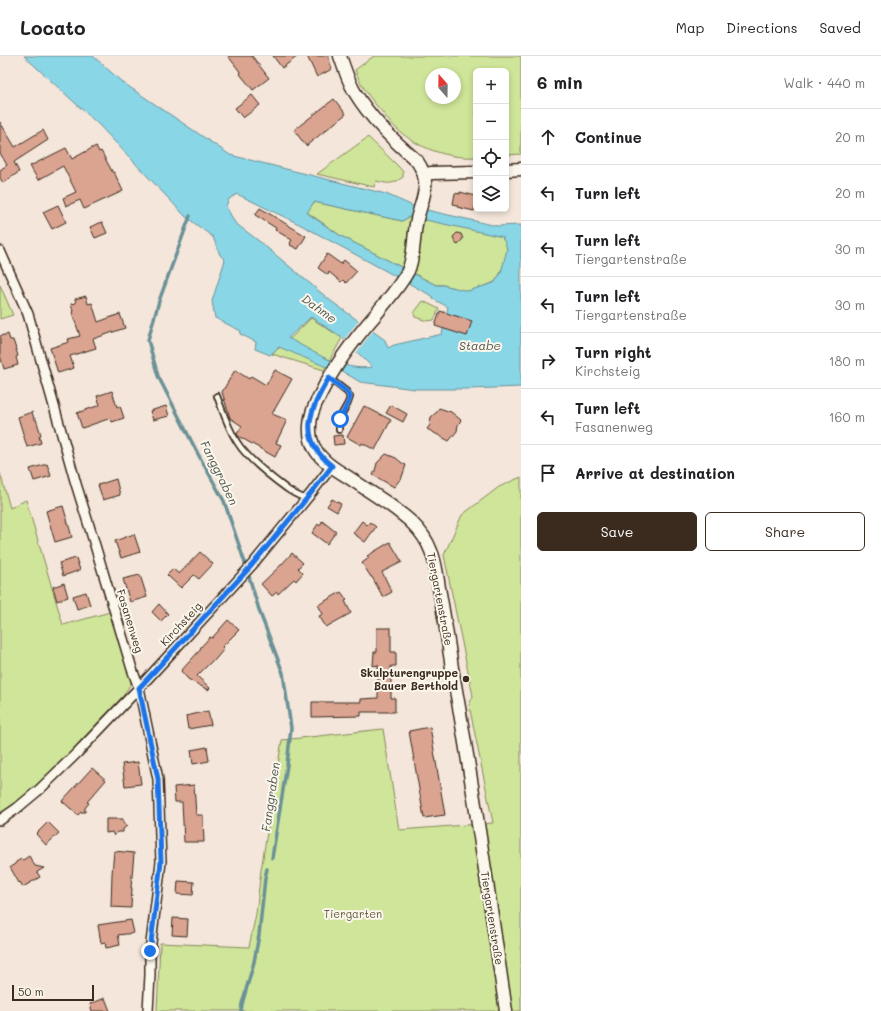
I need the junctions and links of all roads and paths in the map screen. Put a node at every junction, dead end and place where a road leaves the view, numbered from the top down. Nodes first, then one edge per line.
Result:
1 (340, 56) edge
2 (521, 169) edge
3 (509, 170) edge
4 (473, 172) edge
5 (424, 174) junction
6 (0, 251) edge
7 (331, 376) junction
8 (217, 396) dead end
9 (339, 430) dead end
10 (332, 466) junction
11 (306, 499) junction
12 (139, 688) junction
13 (0, 820) edge
14 (148, 1011) edge
15 (506, 1011) edge

1 - 5 street
2 - 3 street
4 - 5 street
5 - 7 street, Tiergartenstraße
6 - 12 street, Fasanenweg
7 - 9 lane
7 - 10 street, Tiergartenstraße
8 - 11 lane
10 - 11 street, Kirchsteig
10 - 15 street, Tiergartenstraße
11 - 12 street, Kirchsteig
12 - 13 street, Kirchsteig
12 - 14 street, Fasanenweg

